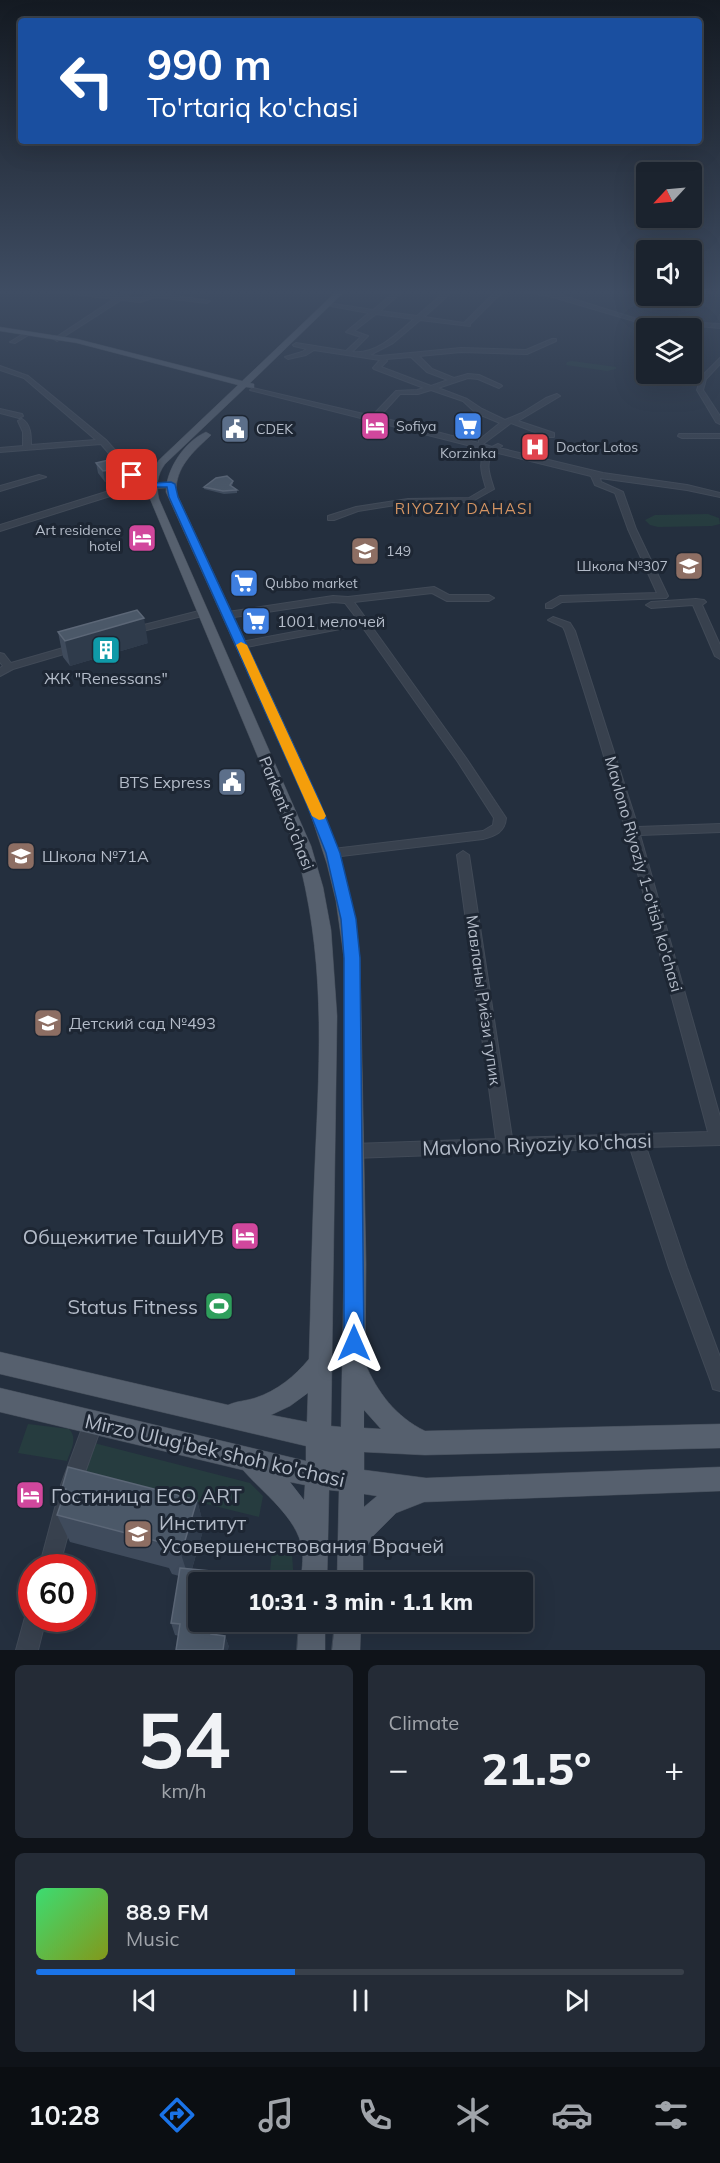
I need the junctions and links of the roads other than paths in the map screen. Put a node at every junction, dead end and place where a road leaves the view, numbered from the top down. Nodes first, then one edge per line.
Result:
1 (175, 367) edge
2 (269, 367) edge
3 (377, 367) edge
4 (423, 367) edge
5 (713, 367) edge
6 (2, 370) edge
7 (454, 381) junction
8 (251, 386) junction
9 (500, 386) dead end
10 (433, 387) junction
11 (557, 396) dead end
12 (0, 411) edge
13 (375, 417) junction
14 (509, 422) junction
15 (720, 422) edge
16 (551, 435) dead end
17 (681, 436) dead end
18 (720, 436) edge
19 (103, 442) junction
20 (482, 442) junction
21 (496, 447) junction
22 (27, 448) junction
23 (1, 450) edge
24 (155, 470) junction
25 (598, 474) junction
26 (42, 477) dead end
27 (140, 479) junction
28 (171, 484) junction
29 (151, 486) junction
30 (0, 489) edge
31 (125, 489) junction
32 (135, 491) junction
33 (720, 494) edge
34 (154, 499) junction
35 (331, 518) dead end
36 (0, 530) edge
37 (489, 598) dead end
38 (348, 600) junction
39 (646, 605) dead end
40 (549, 606) dead end
41 (203, 613) junction
42 (228, 615) junction
43 (554, 620) dead end
44 (363, 622) junction
45 (123, 633) edge
46 (91, 643) edge
47 (241, 645) junction
48 (0, 656) edge
49 (720, 656) edge
50 (5, 670) edge
51 (720, 828) edge
52 (633, 831) junction
53 (333, 853) junction
54 (463, 855) dead end
55 (719, 1138) edge
56 (636, 1140) junction
57 (504, 1144) junction
58 (353, 1151) junction
59 (0, 1363) edge
60 (320, 1363) junction
61 (354, 1363) junction
62 (720, 1382) edge
63 (0, 1400) edge
64 (226, 1416) junction
65 (94, 1422) junction
66 (318, 1436) junction
67 (720, 1436) edge
68 (353, 1440) junction
69 (425, 1443) junction
70 (247, 1460) junction
71 (326, 1467) junction
72 (720, 1479) edge
73 (352, 1482) junction
74 (426, 1490) junction
75 (315, 1550) junction
76 (351, 1552) junction
77 (53, 1554) edge
78 (314, 1572) edge
79 (350, 1572) edge
80 (32, 1632) edge
81 (312, 1632) edge
82 (347, 1632) edge
83 (27, 1650) edge
84 (311, 1650) edge
85 (346, 1650) edge

1 - 8 main road
2 - 8 main road
3 - 10 street
4 - 7 street
5 - 15 street
6 - 19 street
7 - 9 street
7 - 10 street
8 - 13 street
8 - 24 main road
8 - 28 main road
10 - 13 street
10 - 14 street
11 - 14 street
12 - 22 street
13 - 20 street
13 - 21 street
14 - 16 street
14 - 20 street
17 - 18 street
19 - 22 street
19 - 27 street
20 - 21 street
21 - 25 street
21 - 35 street
22 - 23 street
24 - 27 street
24 - 29 main road, Parkent ko'chasi
25 - 33 street
25 - 40 street
26 - 30 street
27 - 29 street
27 - 31 street
28 - 29 street
28 - 42 main road, Parkent ko'chasi
29 - 31 street
29 - 32 street
29 - 34 main road, Parkent ko'chasi
31 - 36 street
32 - 34 street
32 - 36 street
34 - 41 main road, Parkent ko'chasi
37 - 38 street
38 - 42 street
38 - 44 street
39 - 49 street
41 - 45 street
41 - 60 main road, Parkent ko'chasi
42 - 47 main road, Parkent ko'chasi
43 - 52 street, Mavlono Riyoziy 1-o'tish ko'chasi
44 - 47 street
44 - 53 street
46 - 50 street
47 - 53 main road, Parkent ko'chasi
48 - 50 street
51 - 52 street
52 - 55 street, Mavlono Riyoziy 1-o'tish ko'chasi
53 - 58 main road, Parkent ko'chasi
54 - 57 street, Мавланы Риёзи тупик
55 - 56 street, Mavlono Riyoziy ko'chasi
56 - 57 street, Mavlono Riyoziy ko'chasi
56 - 62 street
57 - 58 street, Mavlono Riyoziy ko'chasi
58 - 61 main road, Parkent ko'chasi
59 - 64 main road, Mirzo Ulug'bek shoh ko'chasi
60 - 64 main road
60 - 66 main road, Parkent ko'chasi
61 - 68 main road, Parkent ko'chasi
61 - 69 main road
63 - 65 main road, Mirzo Ulug'bek shoh ko'chasi
64 - 66 main road, Mirzo Ulug'bek shoh ko'chasi
65 - 70 main road, Mirzo Ulug'bek shoh ko'chasi
65 - 77 street
66 - 68 main road, Mirzo Ulug'bek shoh ko'chasi
66 - 71 main road
67 - 69 main road, Mirzo Ulug'bek shoh ko'chasi
68 - 69 main road, Mirzo Ulug'bek shoh ko'chasi
68 - 71 main road
68 - 73 main road, Parkent ko'chasi
70 - 71 main road, Mirzo Ulug'bek shoh ko'chasi
70 - 75 main road
71 - 73 main road, Mirzo Ulug'bek shoh ko'chasi
71 - 75 main road
72 - 74 main road, Mirzo Ulug'bek shoh ko'chasi
73 - 74 main road, Mirzo Ulug'bek shoh ko'chasi
73 - 76 main road, Parkent ko'chasi
74 - 76 main road
75 - 78 main road
76 - 79 main road, Parkent ko'chasi
80 - 83 street
81 - 84 main road
82 - 85 main road

